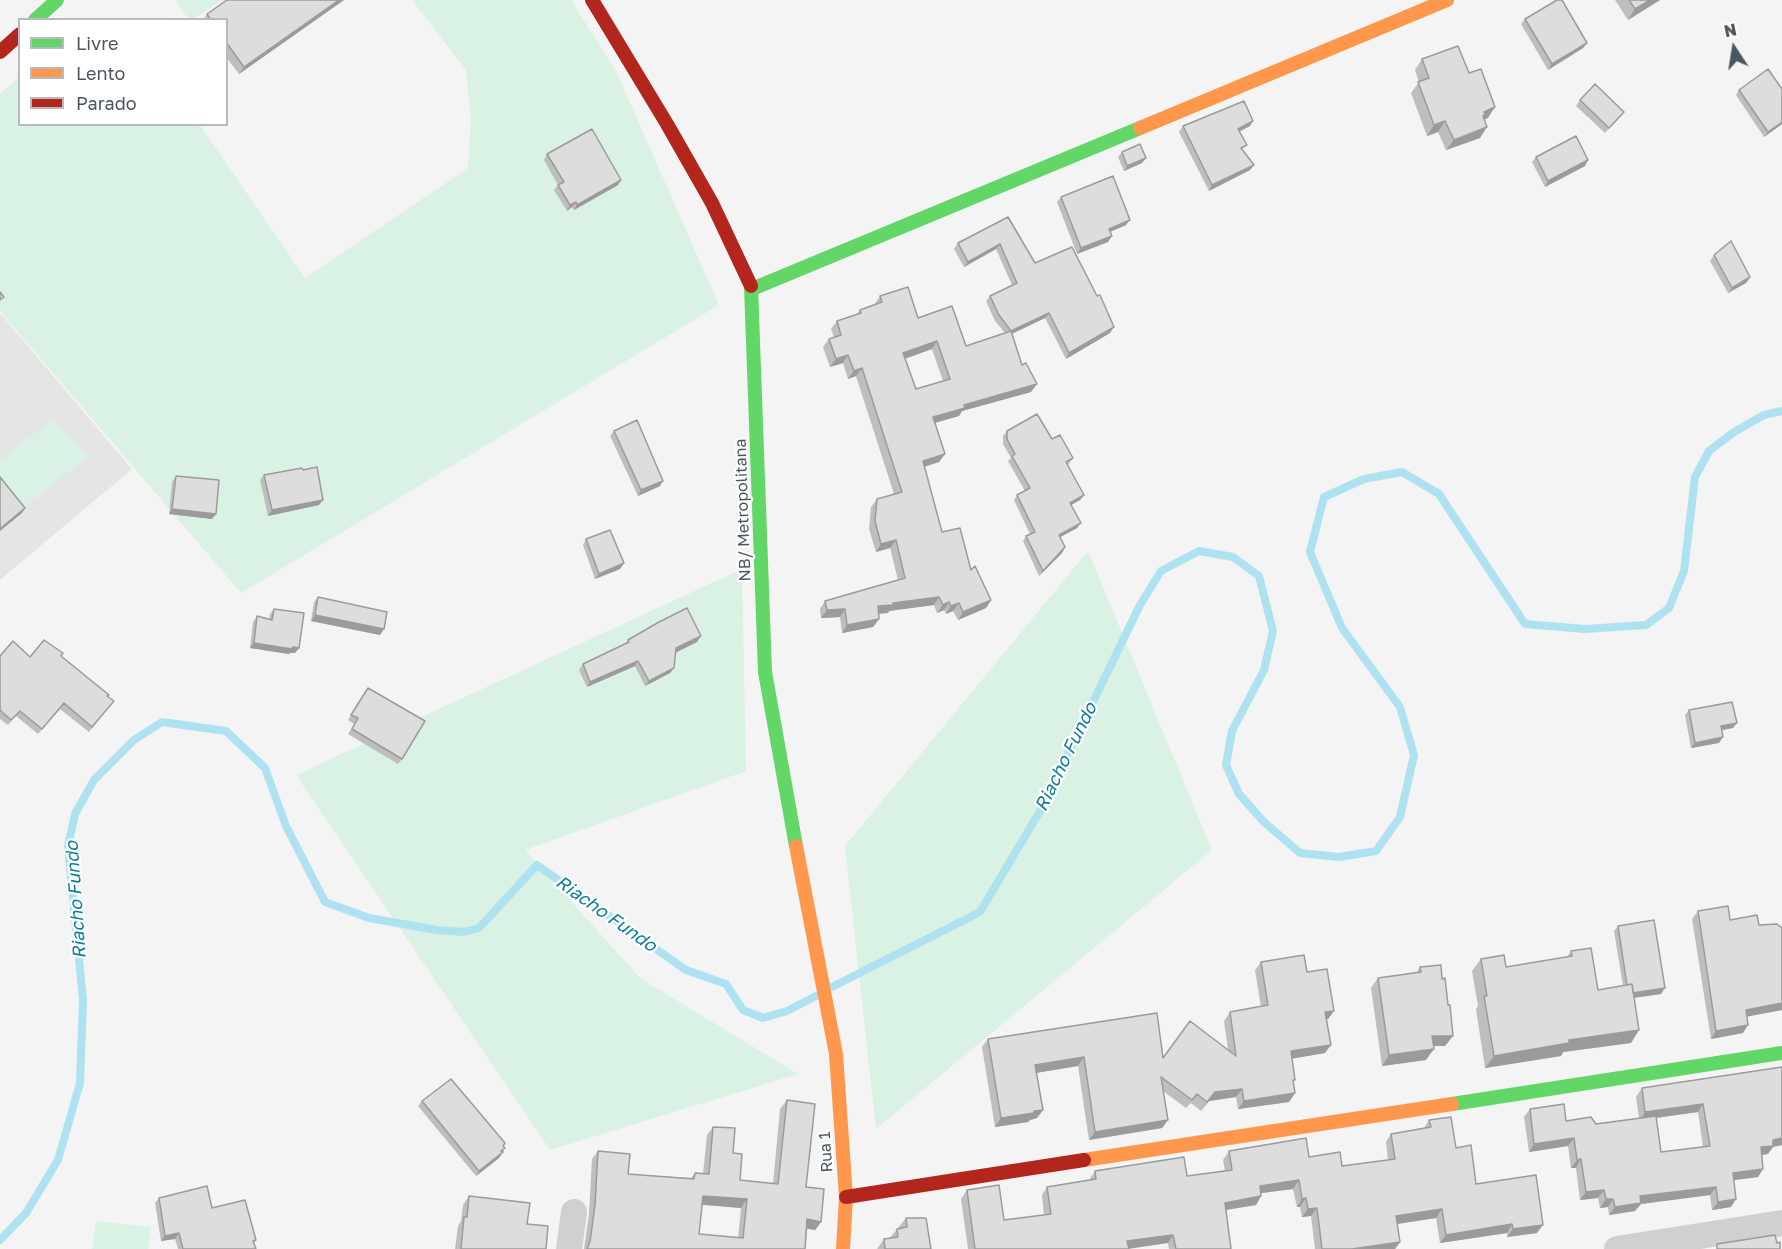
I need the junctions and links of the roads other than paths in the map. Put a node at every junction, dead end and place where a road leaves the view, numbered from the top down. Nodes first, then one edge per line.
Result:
1 (57, 0) edge
2 (592, 0) edge
3 (1447, 0) edge
4 (37, 18) edge
5 (18, 36) edge
6 (0, 52) edge
7 (752, 289) junction
8 (1782, 1053) edge
9 (836, 1054) joint
10 (846, 1197) junction
11 (574, 1212) dead end
12 (1782, 1223) edge
13 (569, 1249) edge
14 (843, 1249) edge
15 (1617, 1249) edge

1 - 4 street
2 - 7 street, NB/ Metropolitana
3 - 7 street
5 - 6 street
7 - 9 street, NB/ Metropolitana
8 - 10 street
9 - 10 street, Rua 1
10 - 14 street, Rua 1
11 - 13 street
12 - 15 street

